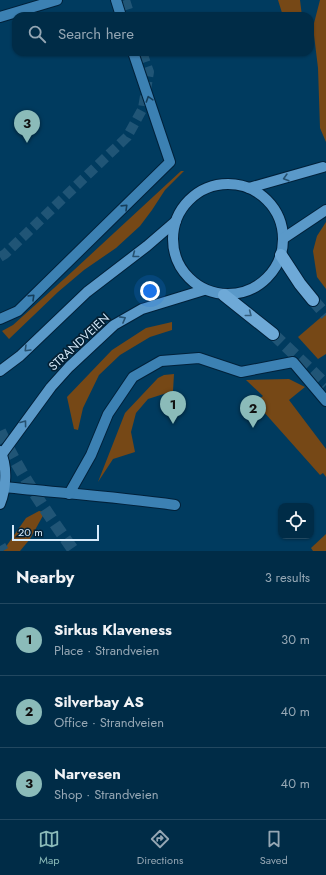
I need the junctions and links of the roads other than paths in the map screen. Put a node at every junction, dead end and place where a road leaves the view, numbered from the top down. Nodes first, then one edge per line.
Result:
1 (57, 0) edge
2 (116, 0) edge
3 (17, 12) edge
4 (120, 12) edge
5 (12, 13) edge
6 (0, 17) edge
7 (134, 56) edge
8 (323, 167) dead end
9 (249, 188) junction
10 (326, 210) edge
11 (176, 221) junction
12 (284, 238) junction
13 (281, 256) junction
14 (204, 290) junction
15 (224, 295) junction
16 (313, 300) tunnel mouth
17 (0, 319) edge
18 (274, 334) tunnel mouth
19 (0, 371) edge
20 (326, 401) edge
21 (1, 453) edge
22 (4, 487) junction
23 (69, 494) junction
24 (0, 504) edge
25 (175, 505) dead end

1 - 3 lane
2 - 4 lane
5 - 6 lane
17 -> 7 lane
8 -> 9 main road
9 - 11 main road
9 - 12 main road
10 - 12 main road
11 - 14 main road
11 -> 19 main road
12 - 13 main road
13 - 15 main road
13 - 16 highway
14 - 15 main road
21 -> 14 main road, STRANDVEIEN
15 -> 18 highway
20 - 23 lane
21 - 22 main road
22 - 23 lane
22 - 24 main road
23 - 25 lane

